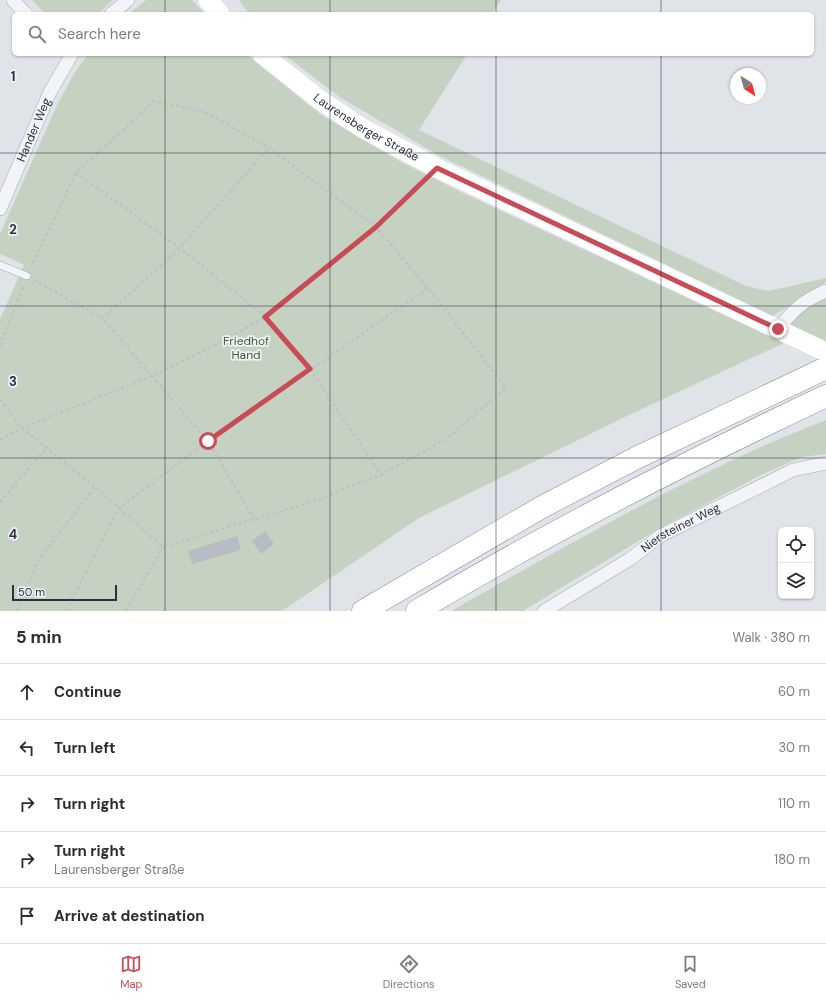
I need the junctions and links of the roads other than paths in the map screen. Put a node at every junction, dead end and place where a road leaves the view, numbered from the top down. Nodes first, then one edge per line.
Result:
1 (13, 0) edge
2 (128, 0) edge
3 (208, 0) edge
4 (24, 12) edge
5 (113, 12) edge
6 (218, 12) edge
7 (68, 56) edge
8 (265, 56) edge
9 (0, 207) edge
10 (0, 265) edge
11 (27, 276) road end
12 (826, 291) edge
13 (778, 329) junction
14 (826, 352) edge
15 (817, 371) edge
16 (826, 396) edge
17 (826, 463) edge
18 (363, 611) edge
19 (417, 611) edge
20 (544, 611) edge

1 - 4 street
2 - 5 street
3 - 6 street
7 - 9 street, Hander Weg
8 - 13 street, Laurensberger Straße
10 - 11 lane
12 - 13 street
13 - 14 street, Laurensberger Straße
15 - 18 highway
16 - 19 highway
17 - 20 street, Niersteiner Weg

